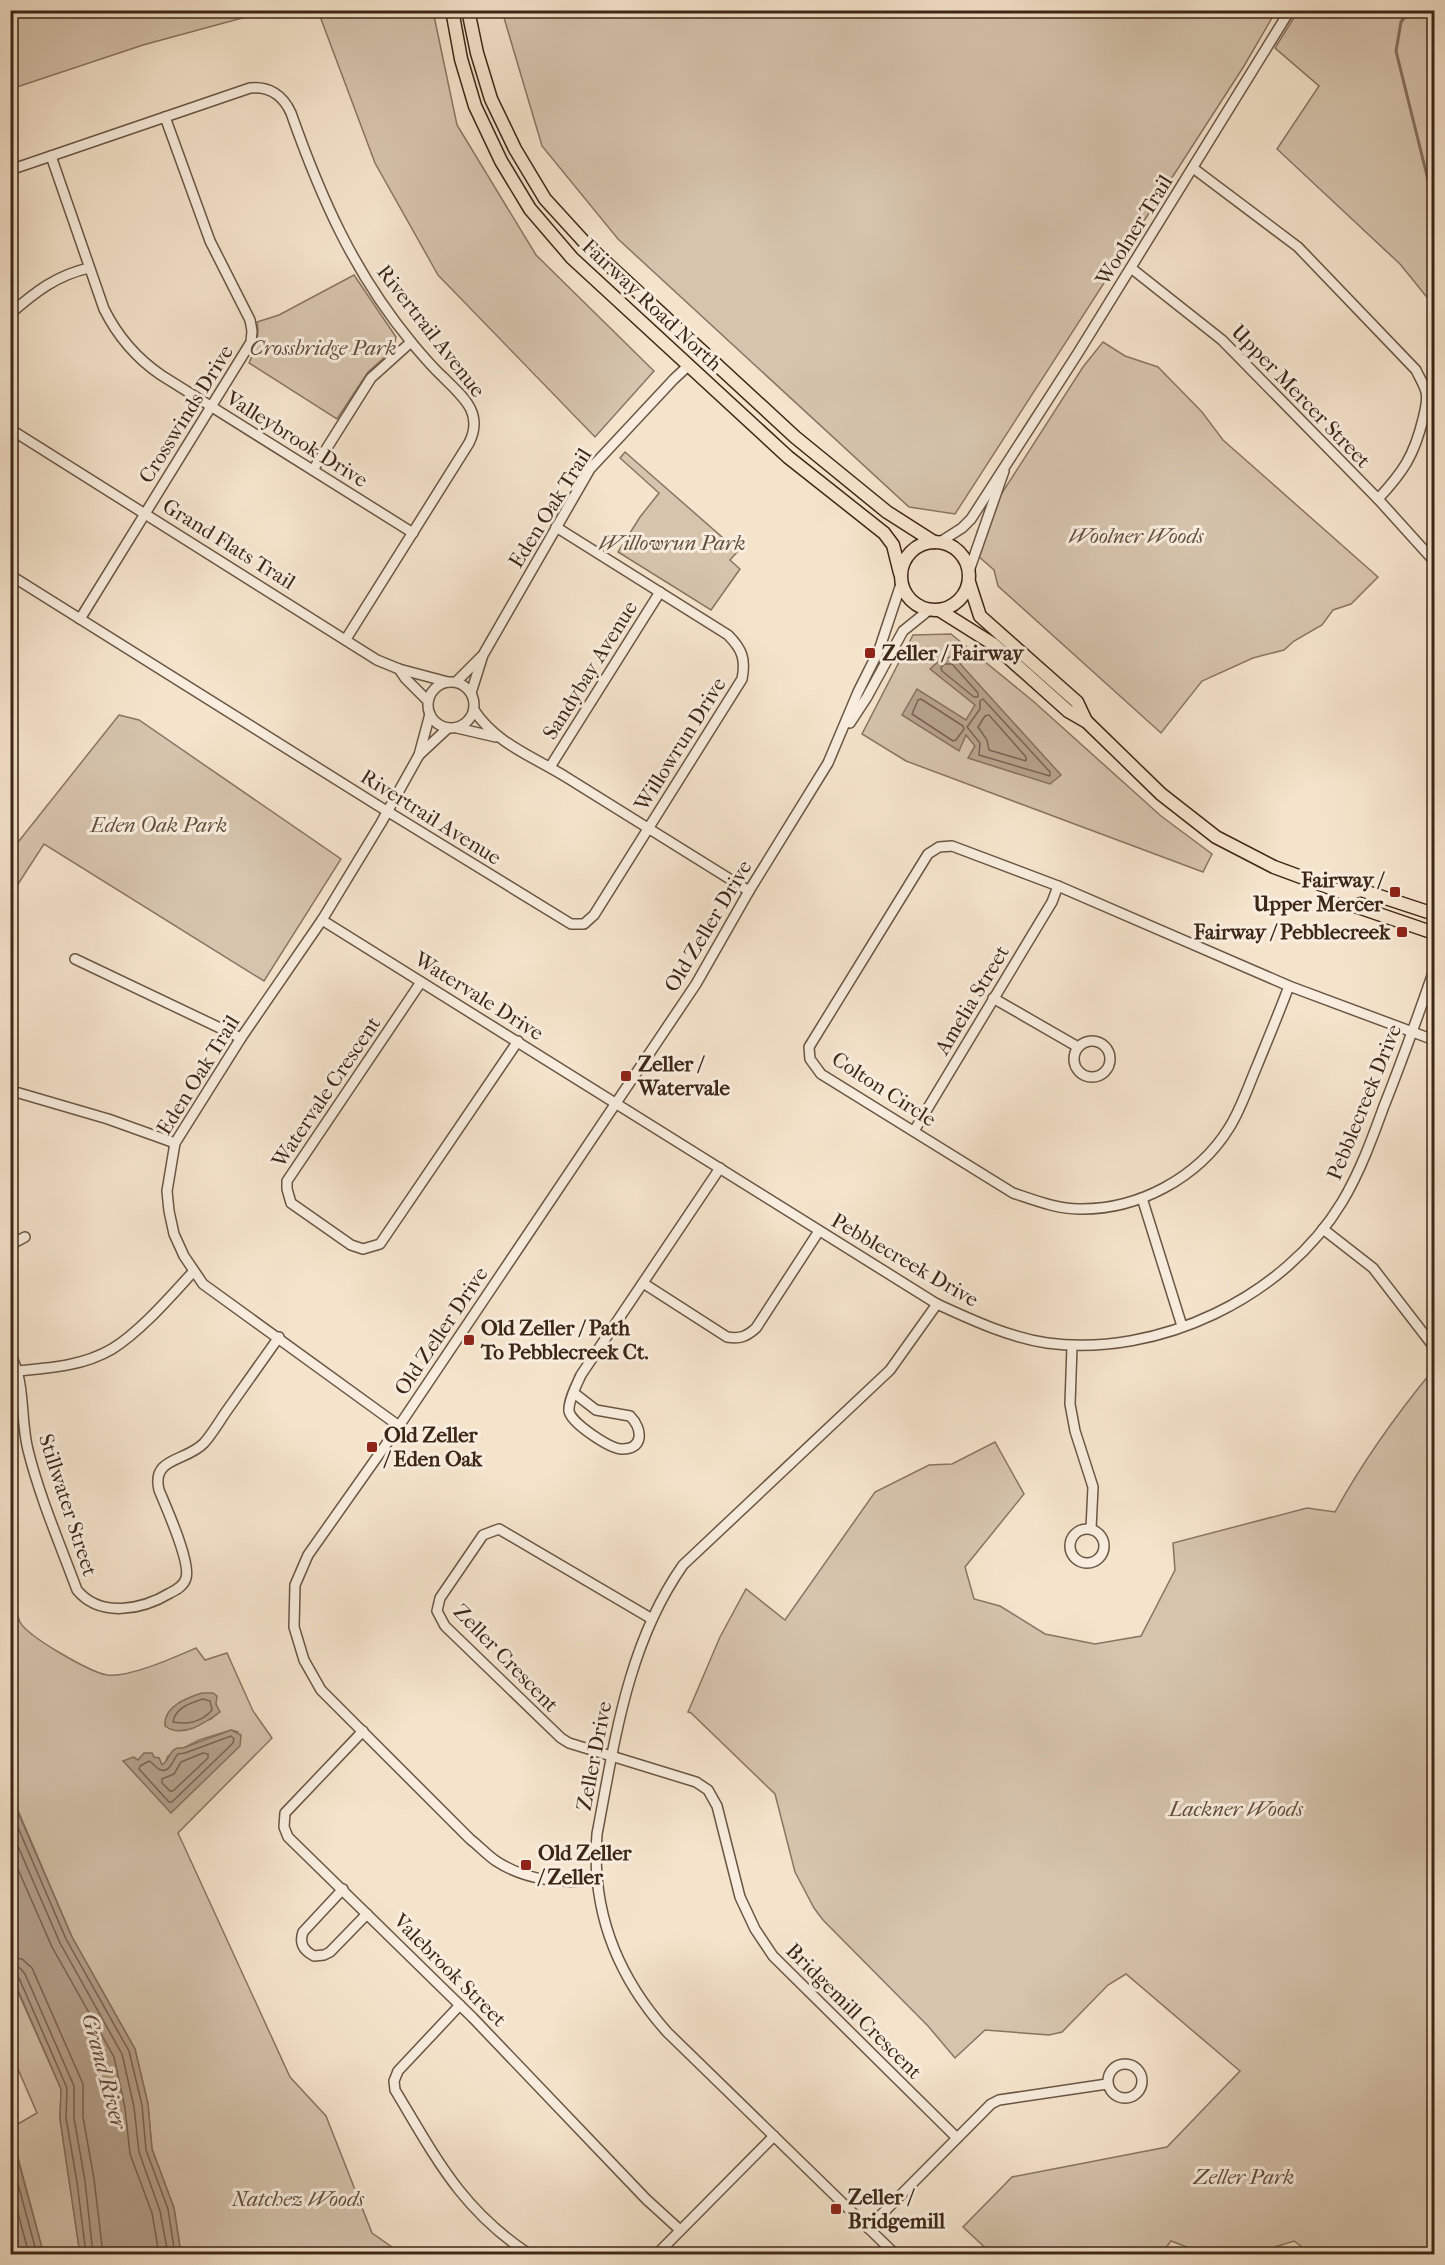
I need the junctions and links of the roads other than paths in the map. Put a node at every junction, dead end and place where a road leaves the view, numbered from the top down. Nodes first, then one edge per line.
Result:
1 (452, 10) edge
2 (468, 10) edge
3 (1290, 10) edge
4 (165, 117) junction
5 (51, 156) junction
6 (1193, 168) junction
7 (10, 170) edge
8 (89, 268) junction
9 (1131, 268) junction
10 (10, 314) edge
11 (411, 342) junction
12 (688, 366) junction
13 (212, 407) junction
14 (10, 429) edge
15 (1006, 466) junction
16 (313, 470) junction
17 (1378, 500) junction
18 (146, 513) junction
19 (556, 527) junction
20 (413, 533) junction
21 (937, 542) junction
22 (1434, 561) edge
23 (10, 575) edge
24 (969, 576) junction
25 (900, 579) junction
26 (660, 592) junction
27 (934, 610) junction
28 (80, 619) junction
29 (346, 639) junction
30 (483, 655) junction
31 (399, 669) junction
32 (452, 682) junction
33 (471, 693) junction
34 (428, 701) junction
35 (474, 710) junction
36 (430, 714) junction
37 (1087, 722) junction
38 (453, 728) junction
39 (498, 737) junction
40 (840, 737) junction
41 (419, 755) junction
42 (550, 767) junction
43 (388, 812) junction
44 (649, 829) junction
45 (1058, 886) junction
46 (749, 891) junction
47 (1347, 894) junction
48 (1434, 914) edge
49 (322, 920) junction
50 (1434, 933) edge
51 (75, 959) dead end
52 (1434, 970) edge
53 (421, 982) junction
54 (1289, 986) junction
55 (993, 998) junction
56 (1413, 1032) junction
57 (241, 1038) junction
58 (1434, 1040) edge
59 (518, 1041) junction
60 (1078, 1047) junction
61 (10, 1092) edge
62 (616, 1102) junction
63 (914, 1131) junction
64 (175, 1143) junction
65 (720, 1168) junction
66 (1142, 1198) junction
67 (1323, 1229) junction
68 (819, 1231) junction
69 (25, 1237) dead end
70 (10, 1245) edge
71 (193, 1272) junction
72 (643, 1283) junction
73 (937, 1304) junction
74 (1182, 1326) junction
75 (279, 1337) junction
76 (1072, 1346) junction
77 (1434, 1347) edge
78 (10, 1354) edge
79 (18, 1371) junction
80 (574, 1393) junction
81 (399, 1426) junction
82 (1091, 1529) dead end
83 (652, 1619) junction
84 (363, 1731) junction
85 (612, 1755) junction
86 (596, 1880) junction
87 (343, 1889) junction
88 (367, 1914) junction
89 (460, 2005) junction
90 (1107, 2084) dead end
91 (774, 2136) junction
92 (957, 2138) junction
93 (868, 2228) junction
94 (680, 2230) junction
95 (529, 2254) edge
96 (657, 2254) edge
97 (895, 2254) edge

1 - 12 main road, Fairway Road North
2 - 21 main road, Fairway Road North
3 - 6 street, Woolner Trail
4 - 5 street, Rivertrail Avenue
4 - 11 street, Rivertrail Avenue
4 - 13 street, Crosswinds Drive
5 - 7 street, Rivertrail Avenue
5 - 8 street, Valleybrook Drive
6 - 9 street, Woolner Trail
6 - 17 street
8 - 10 street
8 - 13 street, Valleybrook Drive
9 - 15 street, Woolner Trail
9 - 17 street, Upper Mercer Street
11 - 16 street
11 - 20 street, Rivertrail Avenue
12 - 19 street, Eden Oak Trail
12 - 25 main road, Fairway Road North
13 - 16 street, Valleybrook Drive
13 - 18 street, Crosswinds Drive
14 - 18 street, Grand Flats Trail
15 - 21 street, Woolner Trail
15 - 24 street, Woolner Trail
16 - 20 street, Valleybrook Drive
17 - 22 street, Upper Mercer Street
18 - 28 street, Crosswinds Drive
18 - 29 street, Grand Flats Trail
19 - 26 street, Willowrun Drive
19 - 30 street, Eden Oak Trail
20 - 29 street, Rivertrail Avenue
21 - 24 main road
21 - 25 main road
23 - 28 street, Rivertrail Avenue
24 - 27 main road
24 - 37 main road
25 - 27 main road
25 - 40 street, Old Zeller Drive
26 - 42 street, Sandybay Avenue
26 - 44 street, Willowrun Drive
27 - 37 main road
27 - 40 street, Old Zeller Drive
28 - 43 street, Rivertrail Avenue
29 - 31 street, Grand Flats Trail
30 - 32 street, Eden Oak Trail
30 - 33 street, Eden Oak Trail
31 - 32 street, Grand Flats Trail
31 - 34 street, Grand Flats Trail
32 - 33 street
32 - 34 street
33 - 35 street
34 - 36 street
35 - 38 street
35 - 39 street
36 - 38 street
36 - 41 street, Eden Oak Trail
37 - 47 main road
38 - 39 street
38 - 41 street, Eden Oak Trail
39 - 42 street
40 - 46 street, Old Zeller Drive
41 - 43 street, Eden Oak Trail
42 - 44 street
43 - 44 street, Rivertrail Avenue
43 - 49 street, Eden Oak Trail
44 - 46 street
45 - 54 street, Colton Circle
45 - 55 street, Amelia Street
45 - 63 street, Colton Circle
46 - 62 street, Old Zeller Drive
47 - 48 main road
47 - 50 main road
49 - 53 street, Watervale Drive
49 - 57 street, Eden Oak Trail
51 - 57 street
52 - 56 street, Pebblecreek Drive
53 - 59 street, Watervale Drive
53 - 59 street, Watervale Crescent
54 - 56 street, Colton Circle
54 - 66 street, Colton Circle
55 - 60 street
55 - 63 street, Amelia Street
56 - 58 street, Colton Circle
56 - 67 street, Pebblecreek Drive
57 - 64 street, Eden Oak Trail
59 - 62 street, Watervale Drive
60 - 60 street
61 - 64 street
62 - 65 street, Pebblecreek Drive
62 - 81 street, Old Zeller Drive
63 - 66 street, Colton Circle
64 - 71 street, Eden Oak Trail
65 - 68 street, Pebblecreek Drive
65 - 72 street
66 - 74 street
67 - 74 street, Pebblecreek Drive
67 - 77 street
68 - 72 street
68 - 73 street, Pebblecreek Drive
69 - 70 street
71 - 75 street, Eden Oak Trail
71 - 79 street
72 - 80 street
73 - 76 street, Pebblecreek Drive
73 - 83 street, Zeller Drive
74 - 76 street, Pebblecreek Drive
75 - 79 street, Stillwater Street
75 - 81 street, Eden Oak Trail
76 - 82 street
78 - 79 street
80 - 80 street
81 - 84 street, Old Zeller Drive
83 - 85 street, Zeller Drive
83 - 85 street, Zeller Crescent
84 - 86 street, Old Zeller Drive
84 - 87 street, Valebrook Street
85 - 86 street, Zeller Drive
85 - 92 street, Bridgemill Crescent
86 - 91 street, Zeller Drive
87 - 88 street, Valebrook Street
87 - 88 street
88 - 89 street, Valebrook Street
89 - 94 street, Valebrook Street
89 - 95 street
90 - 92 street
91 - 93 street, Zeller Drive
91 - 94 street
92 - 93 street
93 - 97 street, Zeller Drive
94 - 96 street

